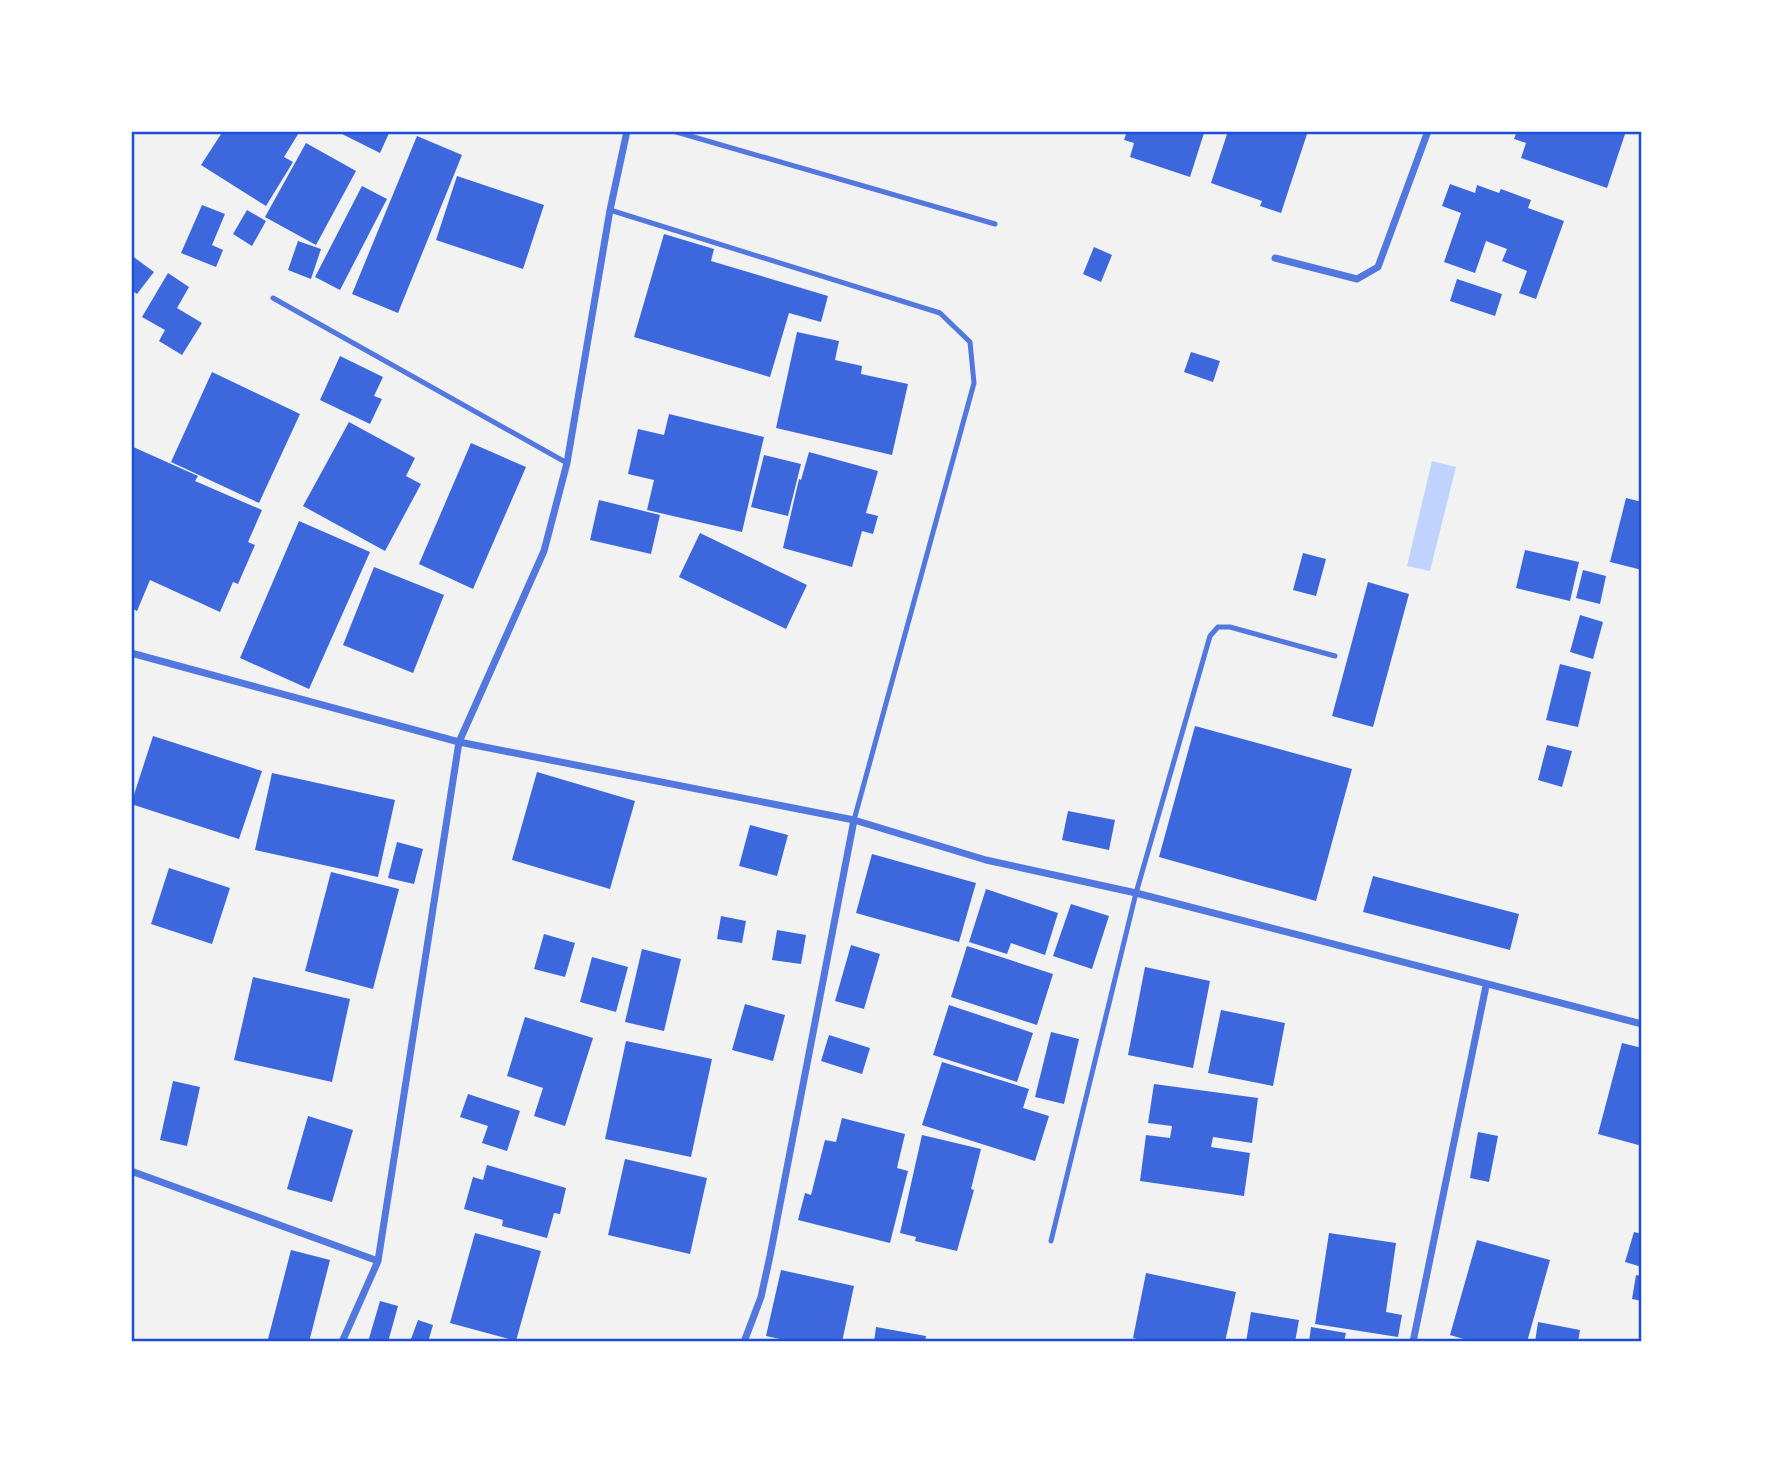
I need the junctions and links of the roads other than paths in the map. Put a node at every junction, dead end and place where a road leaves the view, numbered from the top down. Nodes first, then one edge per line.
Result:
1 (627, 131) edge
2 (673, 131) edge
3 (1428, 131) edge
4 (610, 209) junction
5 (995, 225) dead end
6 (1275, 258) dead end
7 (273, 298) dead end
8 (567, 463) junction
9 (131, 653) edge
10 (1335, 656) dead end
11 (459, 742) junction
12 (854, 820) junction
13 (1136, 893) junction
14 (1486, 986) junction
15 (1642, 1024) edge
16 (131, 1171) edge
17 (1051, 1241) dead end
18 (378, 1261) junction
19 (342, 1342) edge
20 (744, 1342) edge
21 (1412, 1342) edge

1 - 4 street
2 - 5 lane
3 - 6 street
4 - 8 street
4 - 12 lane
7 - 8 lane
8 - 11 street
9 - 11 street
10 - 13 lane
11 - 12 street
11 - 18 street
12 - 13 street
12 - 20 street
13 - 14 street
13 - 17 lane
14 - 15 street
14 - 21 street
16 - 18 street
18 - 19 street

